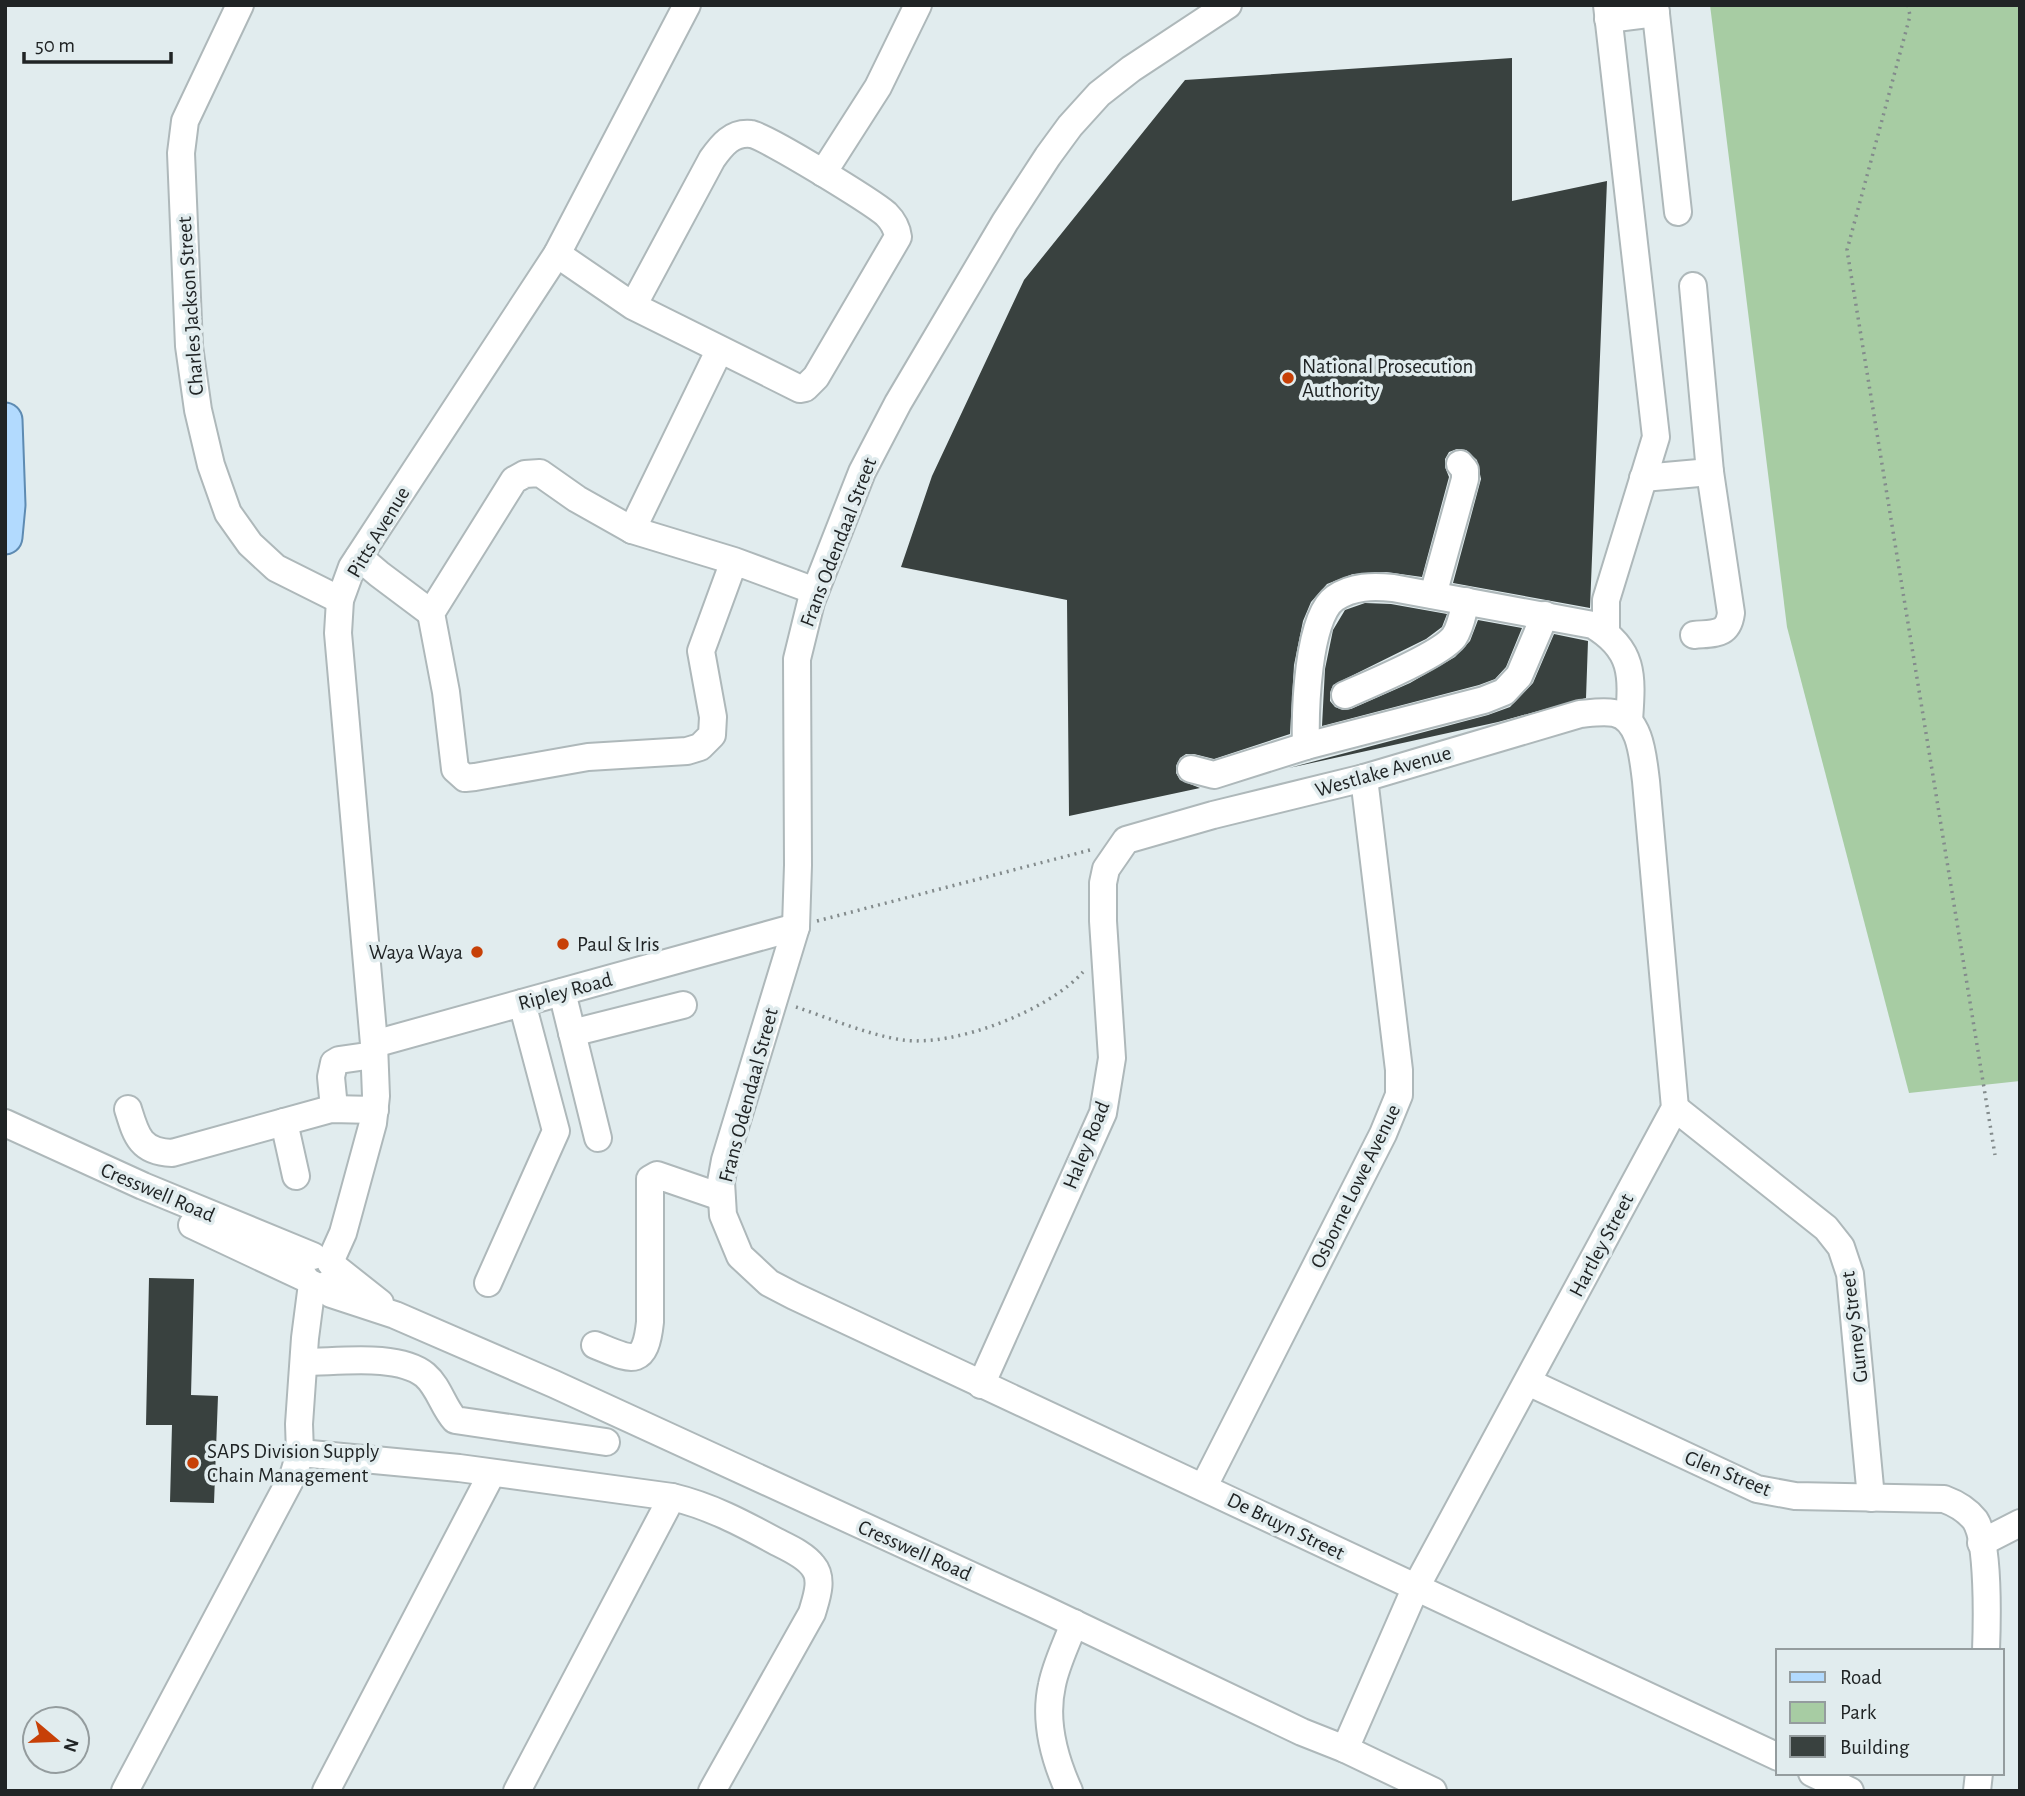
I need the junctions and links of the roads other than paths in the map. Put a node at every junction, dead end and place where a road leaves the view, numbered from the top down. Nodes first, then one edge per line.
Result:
1 (240, 5) edge
2 (687, 5) edge
3 (918, 5) edge
4 (1228, 5) edge
5 (1655, 9) edge
6 (1607, 12) edge
7 (823, 173) junction
8 (1678, 212) dead end
9 (557, 254) junction
10 (1693, 286) dead end
11 (633, 306) junction
12 (719, 351) junction
13 (5, 420) edge
14 (1460, 464) dead end
15 (1710, 472) junction
16 (1643, 478) junction
17 (632, 530) junction
18 (5, 537) edge
19 (359, 557) junction
20 (734, 561) junction
21 (1618, 565) junction
22 (815, 591) junction
23 (1433, 595) junction
24 (340, 600) junction
25 (1466, 601) junction
26 (432, 613) junction
27 (1545, 615) junction
28 (1606, 633) junction
29 (1694, 635) dead end
30 (1626, 658) junction
31 (1345, 695) dead end
32 (1621, 717) junction
33 (1306, 746) junction
34 (1191, 769) dead end
35 (1364, 778) junction
36 (1126, 840) joint
37 (796, 927) junction
38 (562, 992) junction
39 (522, 1003) junction
40 (683, 1005) dead end
41 (572, 1033) junction
42 (374, 1050) junction
43 (334, 1108) junction
44 (1675, 1108) junction
45 (128, 1109) dead end
46 (375, 1110) junction
47 (284, 1122) junction
48 (5, 1124) edge
49 (598, 1138) dead end
50 (5, 1141) edge
51 (296, 1175) dead end
52 (721, 1197) junction
53 (319, 1270) junction
54 (488, 1283) dead end
55 (794, 1296) joint
56 (595, 1345) dead end
57 (304, 1362) junction
58 (1528, 1382) junction
59 (981, 1385) junction
60 (606, 1443) dead end
61 (300, 1453) junction
62 (492, 1473) junction
63 (1203, 1486) junction
64 (672, 1497) junction
65 (1871, 1498) junction
66 (2020, 1523) edge
67 (1981, 1543) junction
68 (1415, 1588) junction
69 (1074, 1623) junction
70 (1986, 1649) edge
71 (1345, 1749) junction
72 (1776, 1757) edge
73 (1816, 1775) edge
74 (125, 1791) edge
75 (326, 1791) edge
76 (517, 1791) edge
77 (712, 1791) edge
78 (1069, 1791) edge
79 (1433, 1791) edge
80 (1850, 1791) edge

1 - 24 street, Charles Jackson Street
2 - 9 street, Pitts Avenue
3 - 7 street
4 - 22 street, Frans Odendaal Street
5 - 6 street
5 - 8 street
6 - 16 street
7 - 11 street
7 - 12 street
9 - 11 street
9 - 19 street, Pitts Avenue
10 - 15 street
11 - 12 street
12 - 17 street
13 - 18 main road
14 - 23 street
15 - 16 street
15 - 29 street
16 - 21 street
17 - 20 street
17 - 26 street
19 - 24 street, Pitts Avenue
19 - 26 street
20 - 22 street
20 - 26 street
21 - 28 street
21 - 30 street
22 - 37 street, Frans Odendaal Street
23 - 25 street
23 - 33 street
24 - 42 street, Pitts Avenue
25 - 27 street
25 - 31 street
27 - 28 street
27 - 33 street
28 - 30 street
30 - 32 street
32 - 35 street, Westlake Avenue
32 - 44 street
33 - 34 street
35 - 36 street, Westlake Avenue
35 - 63 street, Osborne Lowe Avenue
36 - 59 street, Haley Road
37 - 38 street, Ripley Road
37 - 52 street, Frans Odendaal Street
38 - 39 street, Ripley Road
38 - 41 street
39 - 42 street, Ripley Road
39 - 54 street
40 - 41 street
41 - 49 street
42 - 43 street, Ripley Road
42 - 46 street, Pitts Avenue
43 - 46 street
43 - 47 street
44 - 58 street, Hartley Street
44 - 65 street, Gurney Street
45 - 47 street
46 - 53 street, Pitts Avenue
47 - 51 street
48 - 53 street, Cresswell Road
50 - 53 street, Cresswell Road
52 - 55 street, Frans Odendaal Street
52 - 56 street
53 - 57 street
53 - 69 street, Cresswell Road
55 - 59 street, De Bruyn Street
57 - 60 street
57 - 61 street
58 - 65 street, Glen Street
58 - 68 street, Hartley Street
59 - 63 street, De Bruyn Street
61 - 62 street
61 - 74 street
62 - 64 street
62 - 75 street
63 - 68 street, De Bruyn Street
64 - 76 street
64 - 77 street
65 - 67 street, Glen Street
66 - 67 street
67 - 70 street
68 - 71 street, Hartley Street
68 - 72 street, De Bruyn Street
69 - 71 street, Cresswell Road
69 - 78 street
71 - 79 street, Cresswell Road
73 - 80 street

